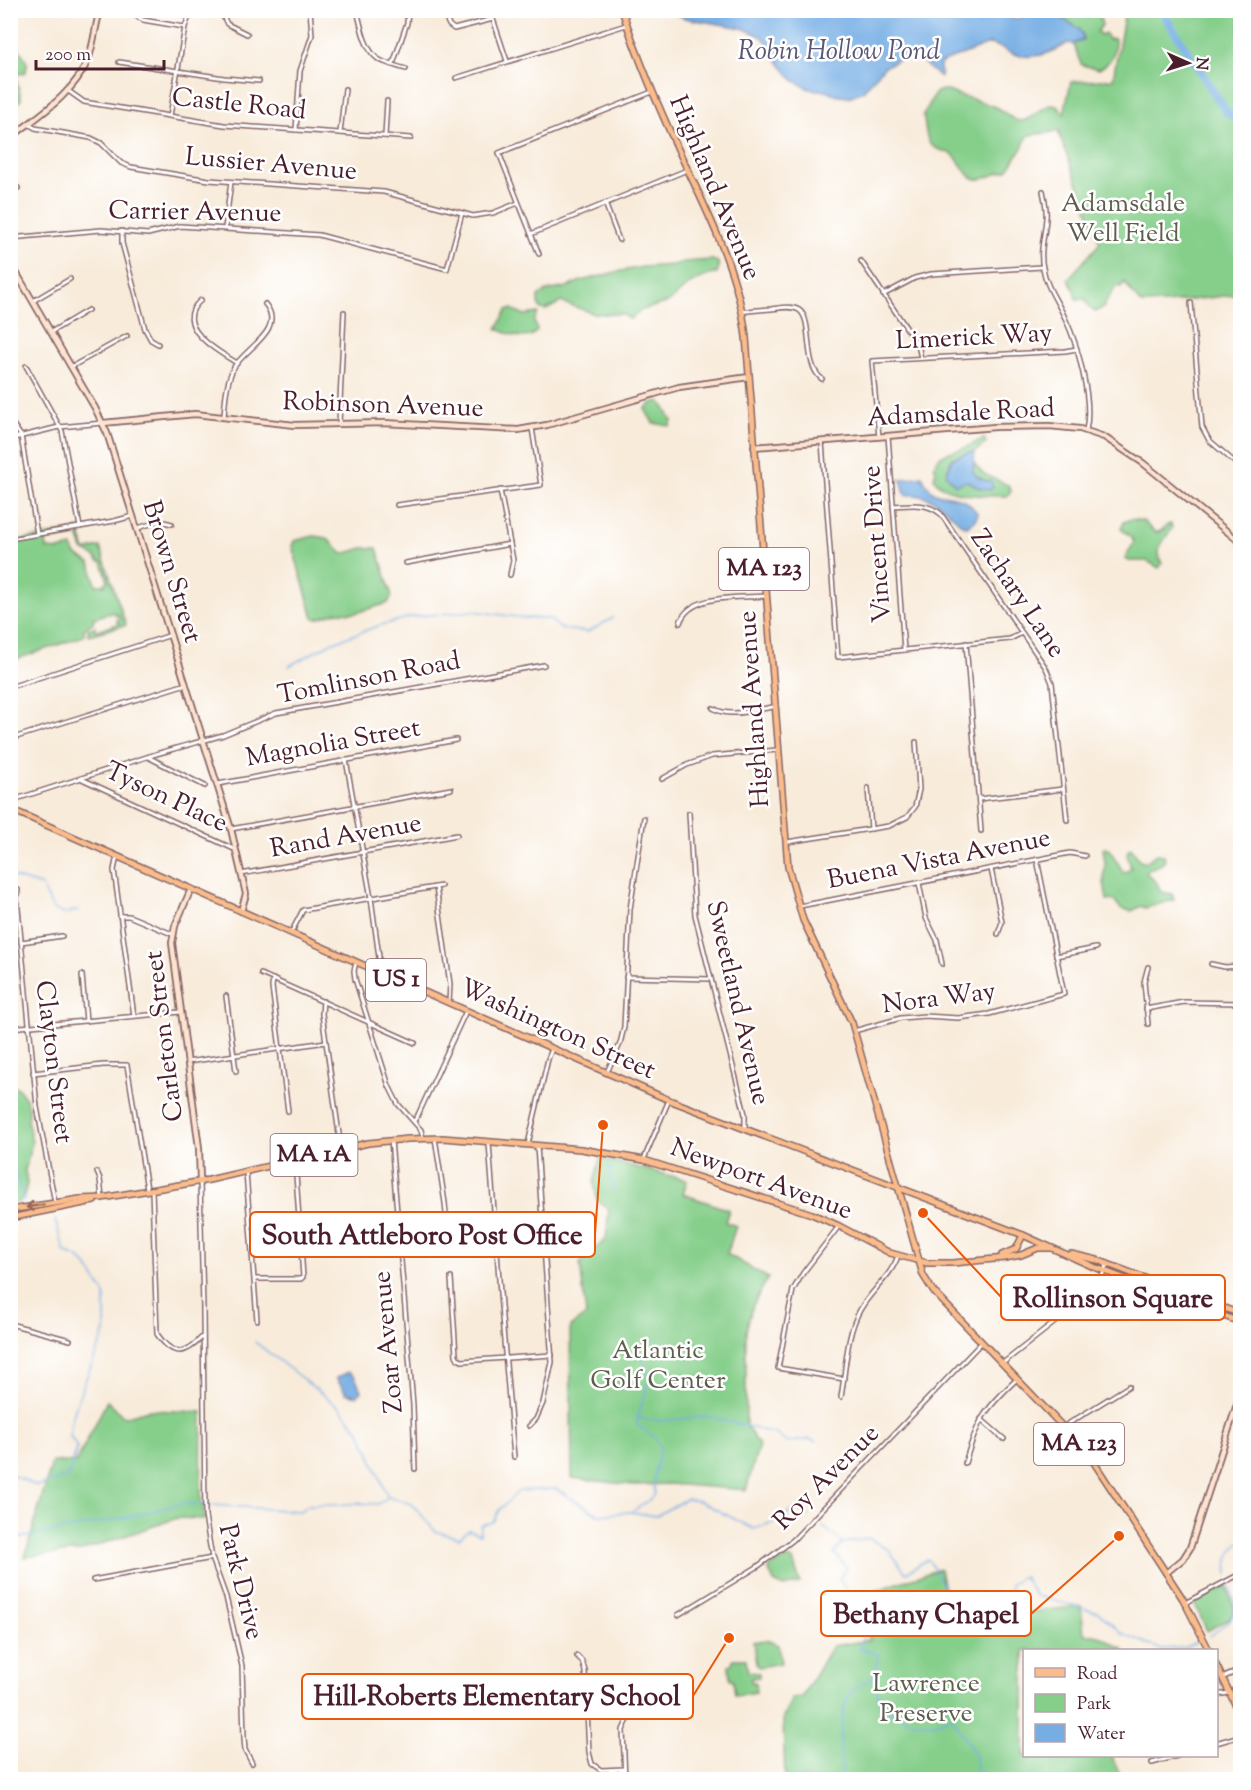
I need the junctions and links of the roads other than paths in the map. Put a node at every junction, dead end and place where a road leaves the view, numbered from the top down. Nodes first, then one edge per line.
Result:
1 (100, 10) edge
2 (195, 10) edge
3 (220, 10) edge
4 (310, 10) edge
5 (357, 10) edge
6 (408, 10) edge
7 (442, 10) edge
8 (490, 10) edge
9 (621, 10) edge
10 (134, 15) dead end
11 (493, 19) junction
12 (626, 24) junction
13 (185, 27) junction
14 (247, 34) dead end
15 (119, 62) dead end
16 (507, 62) junction
17 (393, 64) junction
18 (406, 69) dead end
19 (177, 71) junction
20 (456, 78) dead end
21 (259, 81) dead end
22 (345, 89) dead end
23 (67, 90) junction
24 (652, 92) junction
25 (387, 101) dead end
26 (170, 116) junction
27 (28, 124) junction
28 (296, 130) junction
29 (340, 133) junction
30 (385, 136) junction
31 (10, 138) edge
32 (411, 138) dead end
33 (688, 170) junction
34 (231, 182) junction
35 (18, 188) dead end
36 (1043, 191) dead end
37 (10, 192) edge
38 (518, 203) junction
39 (605, 203) junction
40 (462, 213) junction
41 (225, 228) junction
42 (122, 231) junction
43 (531, 234) junction
44 (10, 238) edge
45 (619, 240) dead end
46 (538, 254) dead end
47 (861, 261) dead end
48 (10, 262) edge
49 (1042, 267) junction
50 (70, 279) dead end
51 (884, 295) junction
52 (201, 300) dead end
53 (33, 301) junction
54 (1191, 303) dead end
55 (265, 304) dead end
56 (88, 310) dead end
57 (344, 312) dead end
58 (742, 312) junction
59 (51, 332) junction
60 (127, 336) dead end
61 (158, 344) dead end
62 (1077, 349) junction
63 (921, 358) junction
64 (237, 363) junction
65 (26, 366) dead end
66 (71, 367) junction
67 (749, 377) junction
68 (822, 379) dead end
69 (224, 417) junction
70 (10, 420) edge
71 (103, 423) junction
72 (339, 424) junction
73 (59, 427) junction
74 (532, 428) junction
75 (1086, 430) junction
76 (21, 436) junction
77 (888, 436) junction
78 (879, 437) junction
79 (10, 439) edge
80 (822, 442) junction
81 (754, 447) junction
82 (1240, 466) edge
83 (500, 490) junction
84 (397, 505) dead end
85 (893, 506) junction
86 (134, 516) junction
87 (172, 524) dead end
88 (80, 527) junction
89 (138, 528) junction
90 (37, 534) junction
91 (10, 539) edge
92 (1240, 542) edge
93 (510, 544) junction
94 (406, 563) dead end
95 (510, 575) dead end
96 (766, 596) junction
97 (680, 623) dead end
98 (1022, 633) junction
99 (171, 635) junction
100 (966, 643) junction
101 (904, 650) junction
102 (544, 665) dead end
103 (186, 684) junction
104 (10, 687) edge
105 (774, 706) junction
106 (713, 708) dead end
107 (10, 739) edge
108 (204, 740) junction
109 (456, 740) dead end
110 (916, 742) dead end
111 (778, 750) junction
112 (148, 757) junction
113 (346, 760) junction
114 (80, 778) junction
115 (662, 779) dead end
116 (218, 784) junction
117 (205, 786) dead end
118 (868, 788) dead end
119 (451, 789) dead end
120 (1064, 789) junction
121 (979, 799) junction
122 (10, 801) edge
123 (354, 806) junction
124 (10, 809) edge
125 (689, 813) dead end
126 (645, 818) dead end
127 (1068, 820) dead end
128 (231, 829) junction
129 (871, 829) junction
130 (981, 831) dead end
131 (457, 835) dead end
132 (785, 842) junction
133 (236, 850) junction
134 (362, 852) junction
135 (117, 856) junction
136 (1085, 856) dead end
137 (1037, 860) junction
138 (991, 869) junction
139 (241, 874) junction
140 (919, 883) junction
141 (441, 886) dead end
142 (436, 887) junction
143 (191, 889) junction
144 (18, 890) dead end
145 (371, 898) junction
146 (798, 907) junction
147 (241, 911) junction
148 (120, 916) junction
149 (291, 933) junction
150 (172, 934) junction
151 (998, 934) dead end
152 (62, 936) dead end
153 (21, 942) junction
154 (1096, 948) dead end
155 (1056, 956) junction
156 (356, 962) junction
157 (942, 964) dead end
158 (1211, 964) dead end
159 (1239, 966) edge
160 (1148, 967) dead end
161 (376, 971) junction
162 (261, 974) dead end
163 (82, 975) dead end
164 (626, 977) junction
165 (273, 979) junction
166 (711, 979) junction
167 (226, 996) dead end
168 (323, 1001) junction
169 (449, 1003) junction
170 (1239, 1003) edge
171 (1146, 1009) junction
172 (466, 1011) junction
173 (180, 1012) junction
174 (134, 1016) junction
175 (86, 1021) junction
176 (368, 1021) junction
177 (1148, 1024) dead end
178 (28, 1026) junction
179 (10, 1028) edge
180 (854, 1031) junction
181 (326, 1042) junction
182 (415, 1043) dead end
183 (280, 1048) junction
184 (552, 1049) junction
185 (234, 1055) junction
186 (187, 1062) junction
187 (236, 1071) dead end
188 (33, 1073) junction
189 (607, 1073) junction
190 (669, 1100) junction
191 (288, 1111) dead end
192 (414, 1121) junction
193 (745, 1130) junction
194 (423, 1138) junction
195 (435, 1138) junction
196 (391, 1140) junction
197 (489, 1141) junction
198 (528, 1144) junction
199 (537, 1144) junction
200 (341, 1148) junction
201 (295, 1160) junction
202 (644, 1160) junction
203 (97, 1172) dead end
204 (246, 1172) junction
205 (200, 1181) junction
206 (900, 1188) junction
207 (149, 1190) junction
208 (102, 1198) junction
209 (55, 1203) junction
210 (10, 1210) edge
211 (10, 1218) edge
212 (839, 1226) junction
213 (1023, 1235) junction
214 (448, 1245) dead end
215 (1055, 1249) junction
216 (1063, 1252) junction
217 (898, 1256) junction
218 (992, 1258) junction
219 (920, 1262) junction
220 (1107, 1263) junction
221 (1104, 1271) junction
222 (451, 1278) dead end
223 (255, 1279) junction
224 (1240, 1314) edge
225 (257, 1320) dead end
226 (1240, 1322) edge
227 (10, 1324) edge
228 (204, 1336) junction
229 (70, 1340) dead end
230 (982, 1342) junction
231 (552, 1355) junction
232 (506, 1358) junction
233 (1003, 1363) junction
234 (844, 1379) junction
235 (1017, 1379) junction
236 (1129, 1386) dead end
237 (1240, 1395) edge
238 (841, 1397) dead end
239 (981, 1419) junction
240 (530, 1426) dead end
241 (1063, 1427) junction
242 (1004, 1439) dead end
243 (514, 1456) dead end
244 (965, 1463) dead end
245 (415, 1469) dead end
246 (212, 1558) junction
247 (1166, 1573) junction
248 (1240, 1574) edge
249 (93, 1580) dead end
250 (1185, 1603) junction
251 (678, 1615) dead end
252 (1208, 1649) edge
253 (577, 1656) dead end
254 (1218, 1669) edge
255 (1240, 1670) edge
256 (1222, 1678) junction
257 (1230, 1692) junction
258 (1218, 1695) edge
259 (1240, 1714) edge
260 (629, 1717) dead end
261 (1240, 1736) edge
262 (1218, 1742) edge
263 (1171, 1757) edge
264 (1152, 1763) dead end
265 (252, 1764) dead end
266 (624, 1769) junction
267 (625, 1779) edge

1 - 23 street
2 - 13 street
3 - 14 street
4 - 28 street
5 - 17 street
6 - 17 street
7 - 11 street
8 - 11 street
9 - 12 main road, Highland Avenue / MA 123
10 - 13 street
11 - 16 street
12 - 16 street
12 - 24 main road, Highland Avenue / MA 123
13 - 19 street
15 - 19 street
16 - 20 street
17 - 18 street
19 - 21 street
19 - 26 street
22 - 29 street
23 - 26 street, Castle Road
23 - 27 street
24 - 33 main road, Highland Avenue / MA 123
24 - 38 street
25 - 30 street
26 - 28 street, Castle Road
27 - 31 street
27 - 34 street, Lussier Avenue
28 - 29 street, Castle Road
29 - 30 street, Castle Road
30 - 32 street, Castle Road
33 - 39 street
33 - 58 main road, Highland Avenue / MA 123
34 - 40 street, Lussier Avenue
34 - 41 street
35 - 37 street
36 - 49 street
38 - 40 street, Lussier Avenue
38 - 43 street
39 - 43 street
39 - 45 street
40 - 41 street, Carrier Avenue
41 - 42 street, Carrier Avenue
42 - 44 street, Carrier Avenue
42 - 61 street
43 - 46 street
47 - 51 street
48 - 53 street, Brown Street
49 - 51 street
49 - 62 street
50 - 53 street
51 - 63 street
52 - 64 street
53 - 59 street, Brown Street
54 - 82 street
55 - 64 street
56 - 59 street
57 - 72 street
58 - 67 main road, Highland Avenue / MA 123
58 - 68 street
59 - 66 street, Brown Street
60 - 66 street
62 - 63 street, Limerick Way
62 - 75 street
63 - 78 street, Limerick Way
64 - 69 street
65 - 73 street
66 - 71 street, Brown Street
67 - 74 street, Robinson Avenue
67 - 81 main road, Highland Avenue / MA 123
69 - 71 street, Robinson Avenue
69 - 72 street, Robinson Avenue
70 - 76 street
71 - 73 street, Robinson Avenue
71 - 86 street, Brown Street
72 - 74 street, Robinson Avenue
73 - 76 street, Robinson Avenue
73 - 88 street
74 - 83 street
75 - 77 street, Adamsdale Road
75 - 92 street, Adamsdale Road
76 - 79 street, Robinson Avenue
76 - 90 street
77 - 78 street, Adamsdale Road
77 - 85 street, Vincent Drive
78 - 80 street, Adamsdale Road
80 - 81 street, Adamsdale Road
80 - 101 street
81 - 96 main road, Highland Avenue / MA 123
83 - 84 street
83 - 93 street
85 - 98 street, Zachary Lane
85 - 101 street, Vincent Drive
86 - 88 street
86 - 89 street, Brown Street
87 - 89 street
88 - 90 street
89 - 99 street, Brown Street
90 - 91 street
93 - 94 street
93 - 95 street
96 - 97 street
96 - 105 main road, Highland Avenue / MA 123
98 - 100 street
98 - 120 street, Zachary Lane
99 - 103 street, Brown Street
99 - 104 street
100 - 101 street
100 - 121 street
102 - 108 street, Tomlinson Road
103 - 107 street
103 - 108 street, Brown Street
105 - 106 street
105 - 111 main road, Highland Avenue / MA 123
108 - 112 street, Tomlinson Road
108 - 116 street, Brown Street
109 - 113 street, Magnolia Street
110 - 129 street
111 - 115 street
111 - 132 main road, Highland Avenue / MA 123
112 - 114 street, Tomlinson Road
112 - 117 street
113 - 116 street, Magnolia Street
113 - 123 street
114 - 122 street, Tomlinson Road
114 - 133 street, Tyson Place
116 - 128 street, Brown Street
118 - 129 street
119 - 123 street
120 - 121 street
120 - 127 street, Zachary Lane
121 - 130 street
123 - 128 street
123 - 134 street
124 - 135 main road, Washington Street / US 1
125 - 166 street, Sweetland Avenue
126 - 164 street
128 - 133 street, Brown Street
129 - 132 street
131 - 134 street, Rand Avenue
132 - 146 main road, Highland Avenue / MA 123
133 - 139 street, Brown Street
134 - 139 street, Rand Avenue
134 - 145 street
135 - 143 main road, Washington Street / US 1
135 - 148 street
136 - 137 street, Buena Vista Avenue
137 - 138 street, Buena Vista Avenue
137 - 155 street
138 - 140 street, Buena Vista Avenue
138 - 151 street
139 - 147 street, Brown Street
140 - 146 street, Buena Vista Avenue
140 - 157 street
141 - 142 street
142 - 145 street
142 - 169 street
143 - 147 main road, Washington Street / US 1
143 - 150 street, Carleton Street
144 - 153 street, Clayton Street
145 - 149 street
145 - 161 street
146 - 180 main road, Highland Avenue / MA 123
147 - 149 main road, Washington Street / US 1
148 - 150 street
148 - 174 street
149 - 156 main road, Washington Street / US 1
150 - 173 street, Carleton Street
152 - 153 street
153 - 178 street, Clayton Street
154 - 155 street
155 - 180 street, Nora Way
156 - 161 main road, Washington Street / US 1
156 - 176 street
158 - 159 street
159 - 170 street
160 - 171 street
161 - 169 main road, Washington Street / US 1
162 - 165 street
163 - 175 street
164 - 166 street
164 - 189 street
165 - 168 street
165 - 183 street
166 - 193 street, Sweetland Avenue
167 - 185 street
168 - 176 street
168 - 181 street
169 - 172 main road, Washington Street / US 1
170 - 171 street
171 - 177 street
172 - 184 main road, Washington Street / US 1
172 - 192 street
173 - 174 street
173 - 186 street, Carleton Street
174 - 175 street
175 - 178 street
176 - 182 street
176 - 192 street
178 - 179 street
178 - 188 street, Clayton Street
180 - 206 main road, Highland Avenue / MA 123
181 - 183 street
181 - 200 street
183 - 185 street
183 - 191 street
184 - 189 main road, Washington Street / US 1
184 - 198 street
185 - 186 street
185 - 187 street
186 - 205 street, Carleton Street
188 - 207 street
188 - 209 street, Clayton Street
189 - 190 main road, Washington Street / US 1
190 - 193 main road, Washington Street / US 1
190 - 202 street
192 - 194 street
193 - 206 main road, Washington Street / US 1
194 - 195 main road, Newport Avenue / MA 1A
194 - 196 main road, Newport Avenue / MA 1A
195 - 197 main road, Newport Avenue / MA 1A
195 - 214 street
196 - 200 main road, Newport Avenue / MA 1A
196 - 245 street, Zoar Avenue
197 - 198 main road, Newport Avenue / MA 1A
197 - 232 street
198 - 199 main road, Newport Avenue / MA 1A
199 - 202 main road, Newport Avenue / MA 1A
199 - 231 street
200 - 201 main road, Newport Avenue / MA 1A
201 - 204 main road, Newport Avenue / MA 1A
201 - 223 street
202 - 212 main road, Newport Avenue / MA 1A
203 - 208 street
204 - 205 main road, Newport Avenue / MA 1A
204 - 223 street
205 - 207 main road, Newport Avenue / MA 1A
205 - 228 street, Park Drive
206 - 213 main road, Washington Street / US 1
206 - 219 main road, Highland Avenue / MA 123
207 - 208 main road, Newport Avenue / MA 1A
207 - 228 street
208 - 209 main road, Newport Avenue / MA 1A
208 - 211 main road, Newport Avenue / MA 1A
209 -> 210 main road, Newport Avenue / MA 1A
212 - 217 main road, Newport Avenue / MA 1A
212 - 234 street
213 - 215 main road, Washington Street / US 1
213 - 218 main road, MA 1A
215 - 216 main road, Washington Street / US 1
215 - 218 main road, MA 1A
216 - 220 main road, Washington Street / US 1
216 - 221 main road, Washington Street / US 1
217 - 219 main road, Newport Avenue / MA 1A
217 - 234 street
218 - 219 main road, MA 1A
219 - 230 main road, MA 123
220 - 221 street
220 - 224 main road, Washington Street / US 1
221 - 226 main road, Washington Street / US 1
221 - 233 street
222 - 232 street
223 - 225 street
227 - 229 street
228 - 246 street, Park Drive
230 - 233 main road, MA 123
230 - 251 street, Roy Avenue
231 - 232 street
231 - 240 street
232 - 243 street
233 - 235 main road, MA 123
234 - 238 street
235 - 239 street
235 - 241 main road, MA 123
236 - 241 street
237 - 247 street
239 - 242 street
239 - 244 street
241 - 247 main road, MA 123
246 - 249 street
246 - 265 street, Park Drive
247 - 250 main road, MA 123
248 - 250 street
250 - 252 main road, MA 123
253 - 266 street
254 - 256 main road
255 - 256 street
256 - 257 main road
257 - 258 street
257 - 259 main road
260 - 266 street
261 - 262 street
263 - 264 street
266 - 267 street

